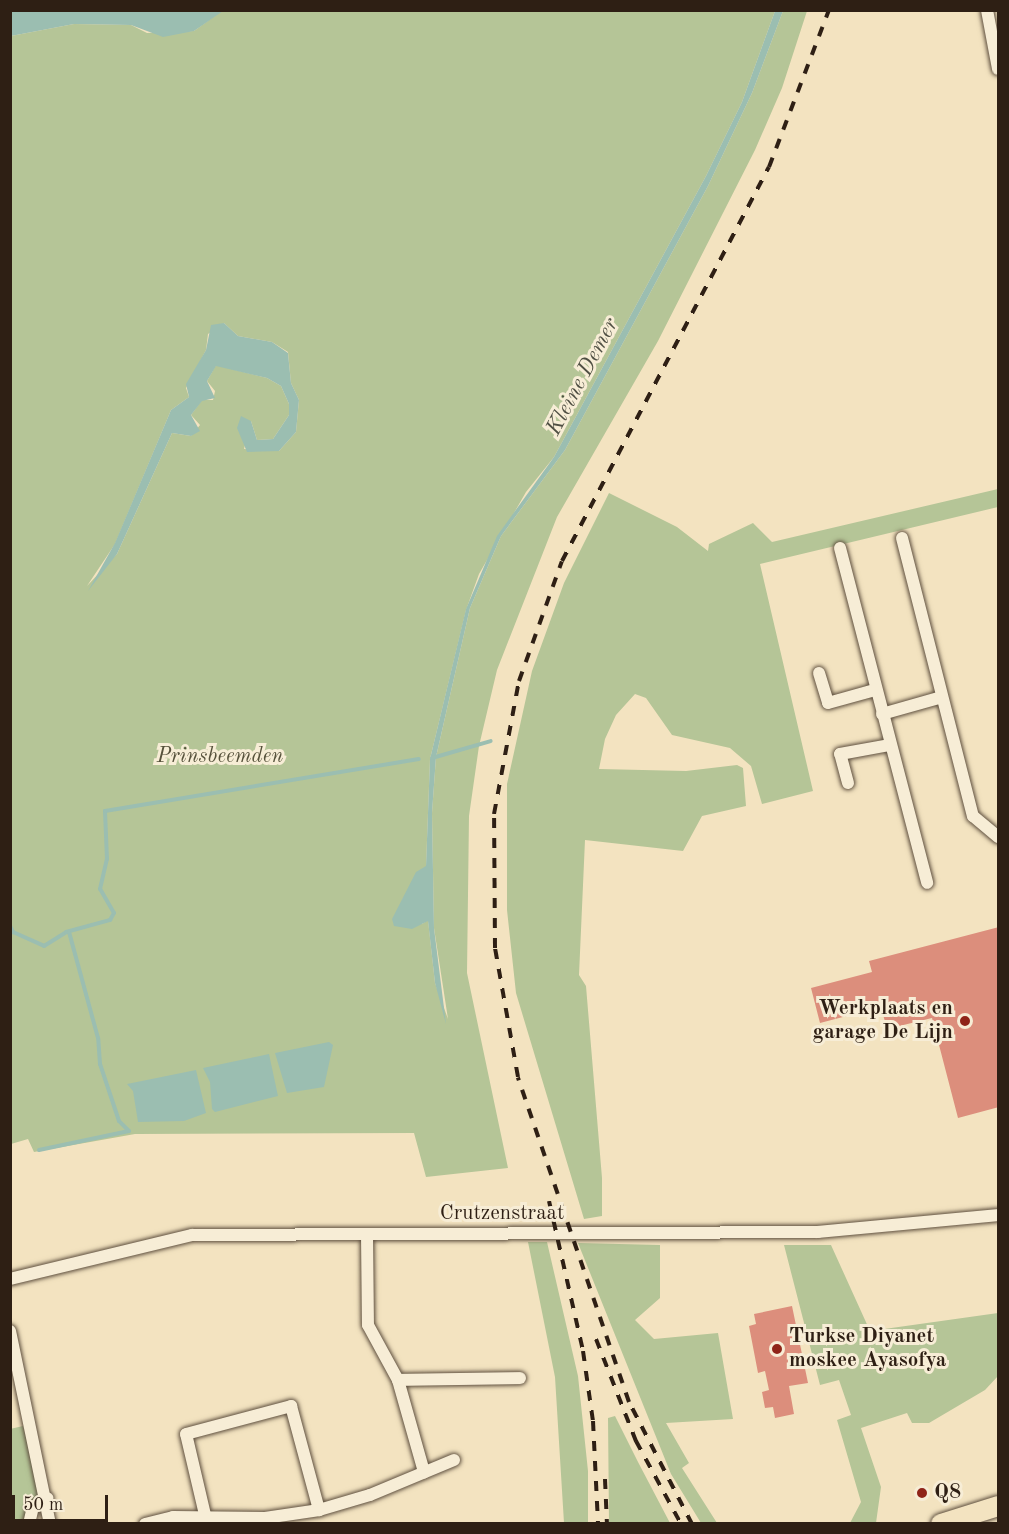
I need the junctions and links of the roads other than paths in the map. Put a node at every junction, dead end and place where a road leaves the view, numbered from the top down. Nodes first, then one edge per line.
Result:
1 (987, 10) edge
2 (999, 69) edge
3 (902, 538) dead end
4 (840, 548) dead end
5 (819, 673) dead end
6 (875, 690) junction
7 (942, 698) junction
8 (882, 714) junction
9 (890, 745) junction
10 (848, 783) dead end
11 (999, 837) edge
12 (927, 883) dead end
13 (999, 1215) edge
14 (368, 1234) junction
15 (10, 1279) edge
16 (10, 1330) edge
17 (520, 1378) dead end
18 (398, 1380) junction
19 (454, 1460) dead end
20 (424, 1472) junction
21 (48, 1497) junction
22 (999, 1506) edge
23 (319, 1510) junction
24 (206, 1519) junction
25 (999, 1520) edge
26 (146, 1523) edge
27 (28, 1524) edge
28 (50, 1524) edge
29 (941, 1524) edge
30 (987, 1524) edge

1 - 2 street
3 - 7 street
4 - 6 street
5 - 6 street
6 - 8 street
7 - 8 street
7 - 11 street
8 - 9 street
9 - 10 street
9 - 12 street
13 - 14 street, Crutzenstraat
14 - 15 street, Crutzenstraat
14 - 18 street
16 - 21 street
17 - 18 street
18 - 20 street
19 - 20 street
20 - 23 street
21 - 27 street
21 - 28 street
22 - 29 main road
23 - 24 street
23 - 24 street
24 - 26 street
25 - 30 main road

